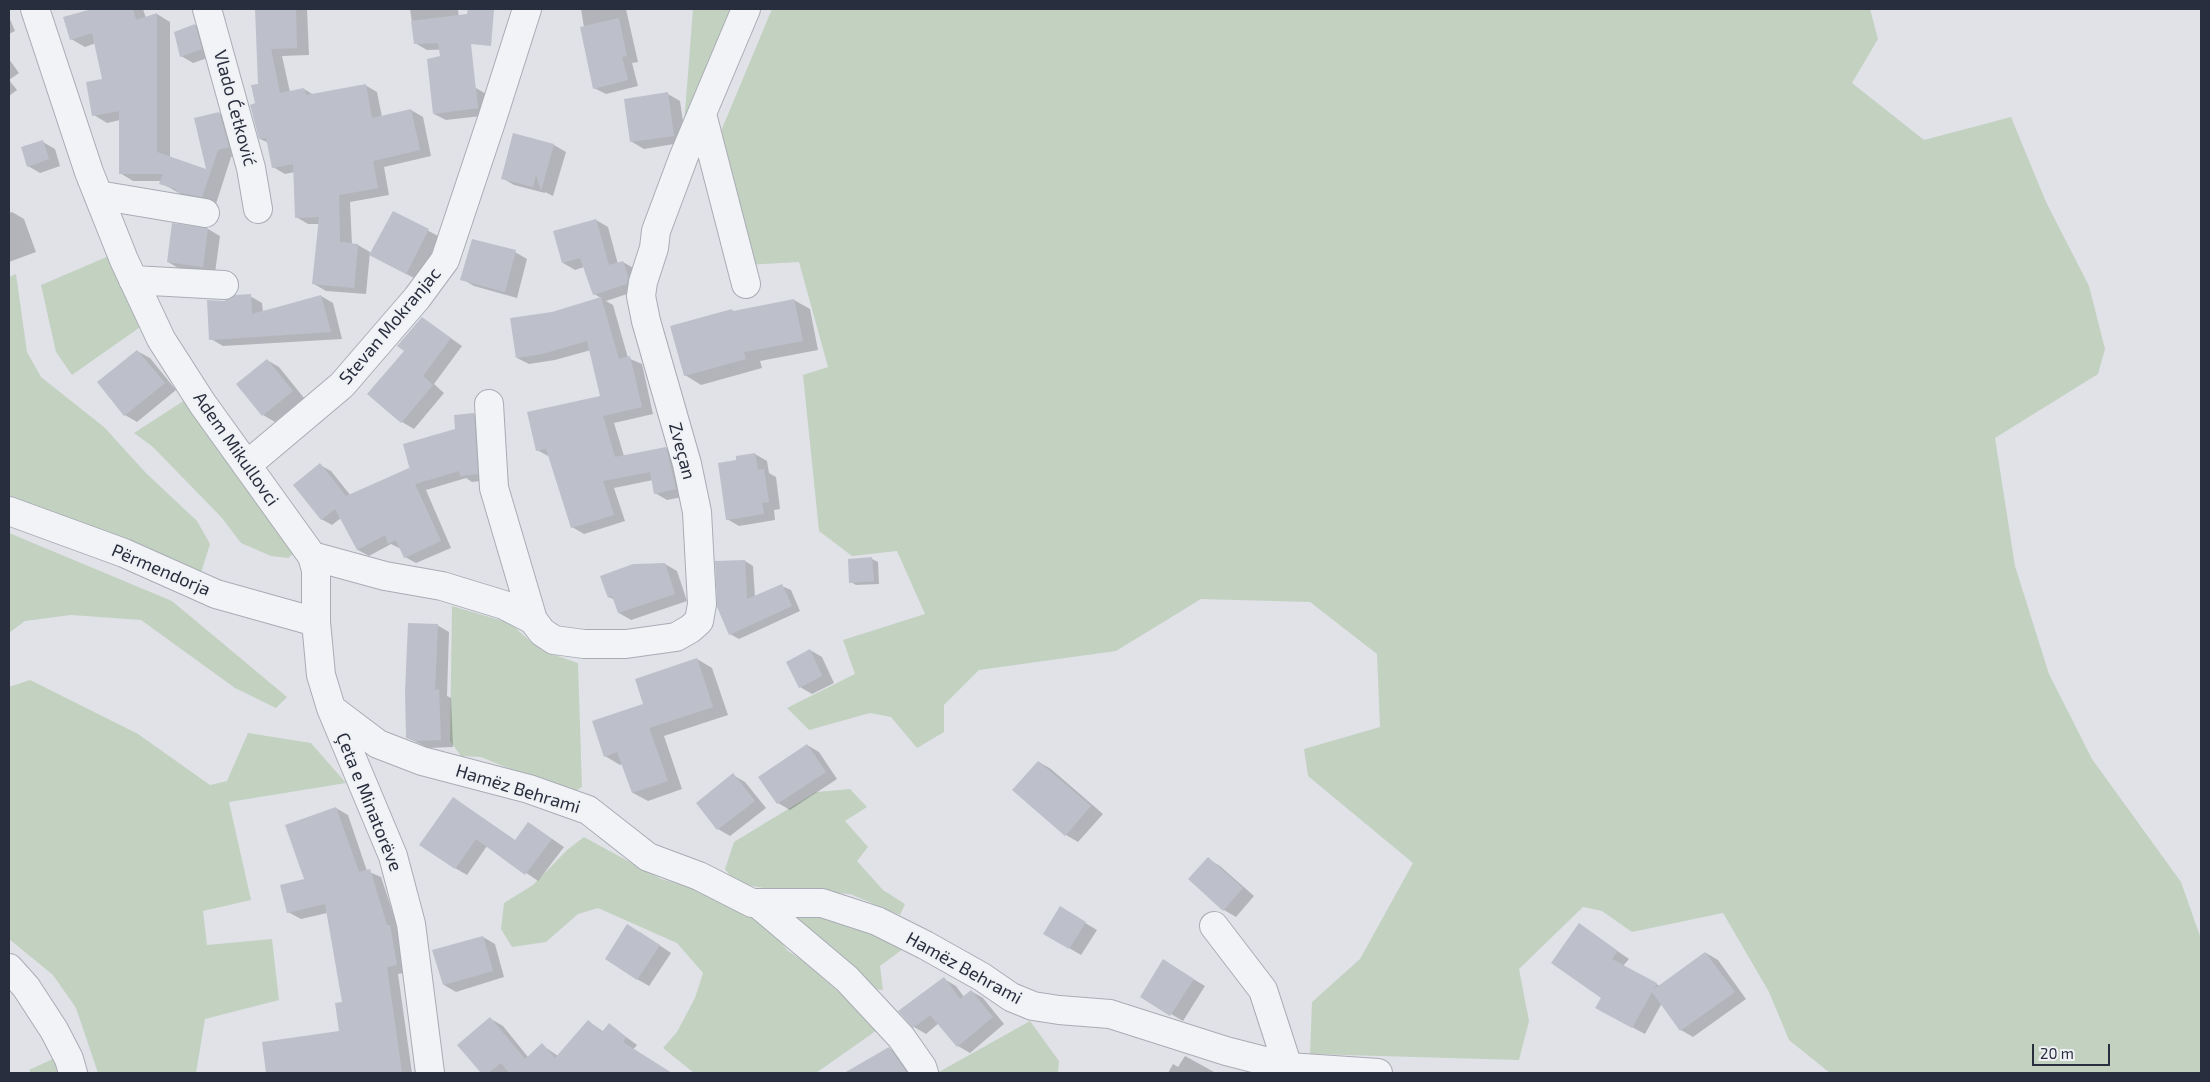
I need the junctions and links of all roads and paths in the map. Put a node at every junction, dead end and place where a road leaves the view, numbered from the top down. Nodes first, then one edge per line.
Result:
1 (35, 9) edge
2 (207, 9) edge
3 (526, 9) edge
4 (746, 9) edge
5 (702, 114) junction
6 (98, 195) junction
7 (258, 209) dead end
8 (205, 213) dead end
9 (133, 280) junction
10 (746, 284) dead end
11 (224, 285) dead end
12 (488, 404) dead end
13 (247, 465) junction
14 (9, 511) edge
15 (312, 556) junction
16 (533, 620) junction
17 (316, 622) junction
18 (331, 708) junction
19 (757, 903) junction
20 (1214, 926) dead end
21 (9, 968) edge
22 (1288, 1067) junction
23 (73, 1073) edge
24 (430, 1073) edge
25 (924, 1073) edge
26 (1378, 1073) edge

1 - 6 street, Adem Mikullovci
2 - 7 street, Vlado Ćetković
3 - 13 street, Stevan Mokranjac
4 - 5 street, Zveçan
5 - 10 street
5 - 16 street, Zveçan
6 - 8 street
6 - 9 street, Adem Mikullovci
9 - 11 street
9 - 13 street, Adem Mikullovci
12 - 16 street, Zveçan
13 - 15 street, Adem Mikullovci
14 - 17 street, Përmendorja
15 - 16 street, Zveçan
15 - 17 street, Adem Mikullovci
17 - 18 street, Çeta e Minatorëve
18 - 19 street, Hamëz Behrami
18 - 24 street, Çeta e Minatorëve
19 - 22 street, Hamëz Behrami
19 - 25 street, Hamëz Behrami
20 - 22 street
21 - 23 street
22 - 26 street, Hamëz Behrami

